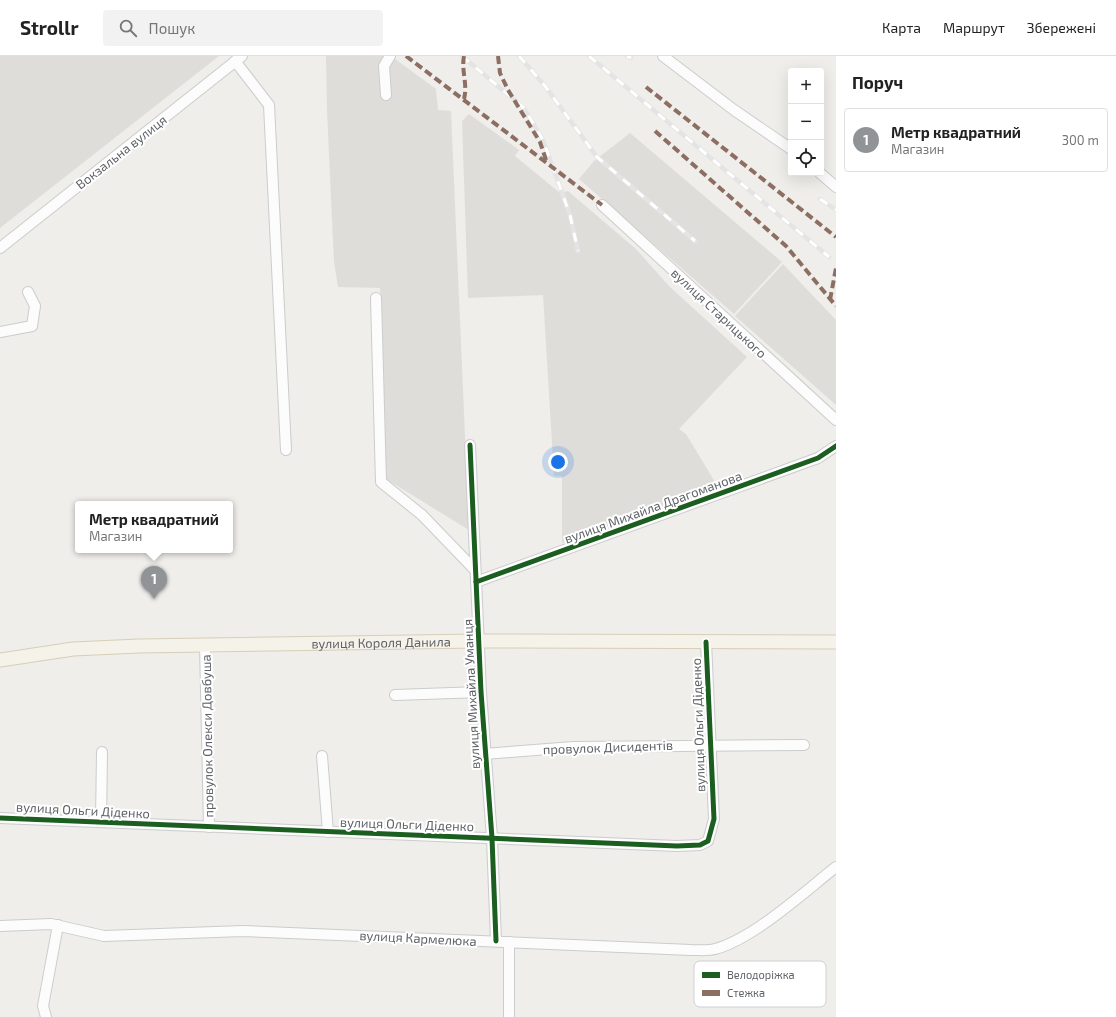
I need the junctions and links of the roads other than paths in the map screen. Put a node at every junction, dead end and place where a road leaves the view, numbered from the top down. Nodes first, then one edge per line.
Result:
1 (390, 56) edge
2 (664, 56) edge
3 (239, 58) edge
4 (386, 95) dead end
5 (788, 147) edge
6 (823, 176) edge
7 (836, 188) edge
8 (602, 205) dead end
9 (0, 248) edge
10 (28, 292) dead end
11 (376, 298) dead end
12 (0, 332) edge
13 (836, 420) edge
14 (470, 445) dead end
15 (836, 446) edge
16 (286, 450) dead end
17 (475, 570) junction
18 (476, 582) junction
19 (478, 640) junction
20 (706, 642) junction
21 (836, 642) edge
22 (205, 645) junction
23 (0, 660) edge
24 (481, 692) junction
25 (395, 695) dead end
26 (710, 744) junction
27 (804, 745) dead end
28 (102, 752) dead end
29 (484, 754) junction
30 (322, 756) dead end
31 (0, 818) edge
32 (101, 822) junction
33 (209, 827) junction
34 (328, 832) junction
35 (492, 838) junction
36 (836, 867) edge
37 (58, 925) junction
38 (0, 926) edge
39 (496, 941) junction
40 (509, 942) junction
41 (46, 1017) edge
42 (509, 1017) edge

1 - 4 street
2 - 5 street
3 - 9 street, Вокзальна вулиця
3 - 16 street
6 - 7 street
8 - 13 street, вулиця Старицького
10 - 12 street
11 - 17 street
14 - 17 street, вулиця Михайла Уманця
15 - 18 street, вулиця Михайла Драгоманова
17 - 18 street, вулиця Михайла Уманця
18 - 19 street, вулиця Михайла Уманця
19 - 20 main road, вулиця Короля Данила
19 - 22 main road, вулиця Короля Данила
19 - 24 street, вулиця Михайла Уманця
20 - 21 main road, вулиця Короля Данила
20 - 26 street, вулиця Ольги Діденко
22 - 23 main road, вулиця Короля Данила
22 - 33 street, провулок Олекси Довбуша
24 - 25 street
24 - 29 street, вулиця Михайла Уманця
26 - 27 street, провулок Дисидентів
26 - 29 street, провулок Дисидентів
26 - 35 street, вулиця Ольги Діденко
28 - 32 street
29 - 35 street, вулиця Михайла Уманця
30 - 34 street
31 - 32 street, вулиця Ольги Діденко
32 - 33 street, вулиця Ольги Діденко
33 - 34 street, вулиця Ольги Діденко
34 - 35 street, вулиця Ольги Діденко
35 - 39 street, вулиця Михайла Уманця
36 - 40 street, вулиця Кармелюка
37 - 38 street, вулиця Кармелюка
37 - 39 street, вулиця Кармелюка
37 - 41 street
39 - 40 street, вулиця Кармелюка
40 - 42 street

